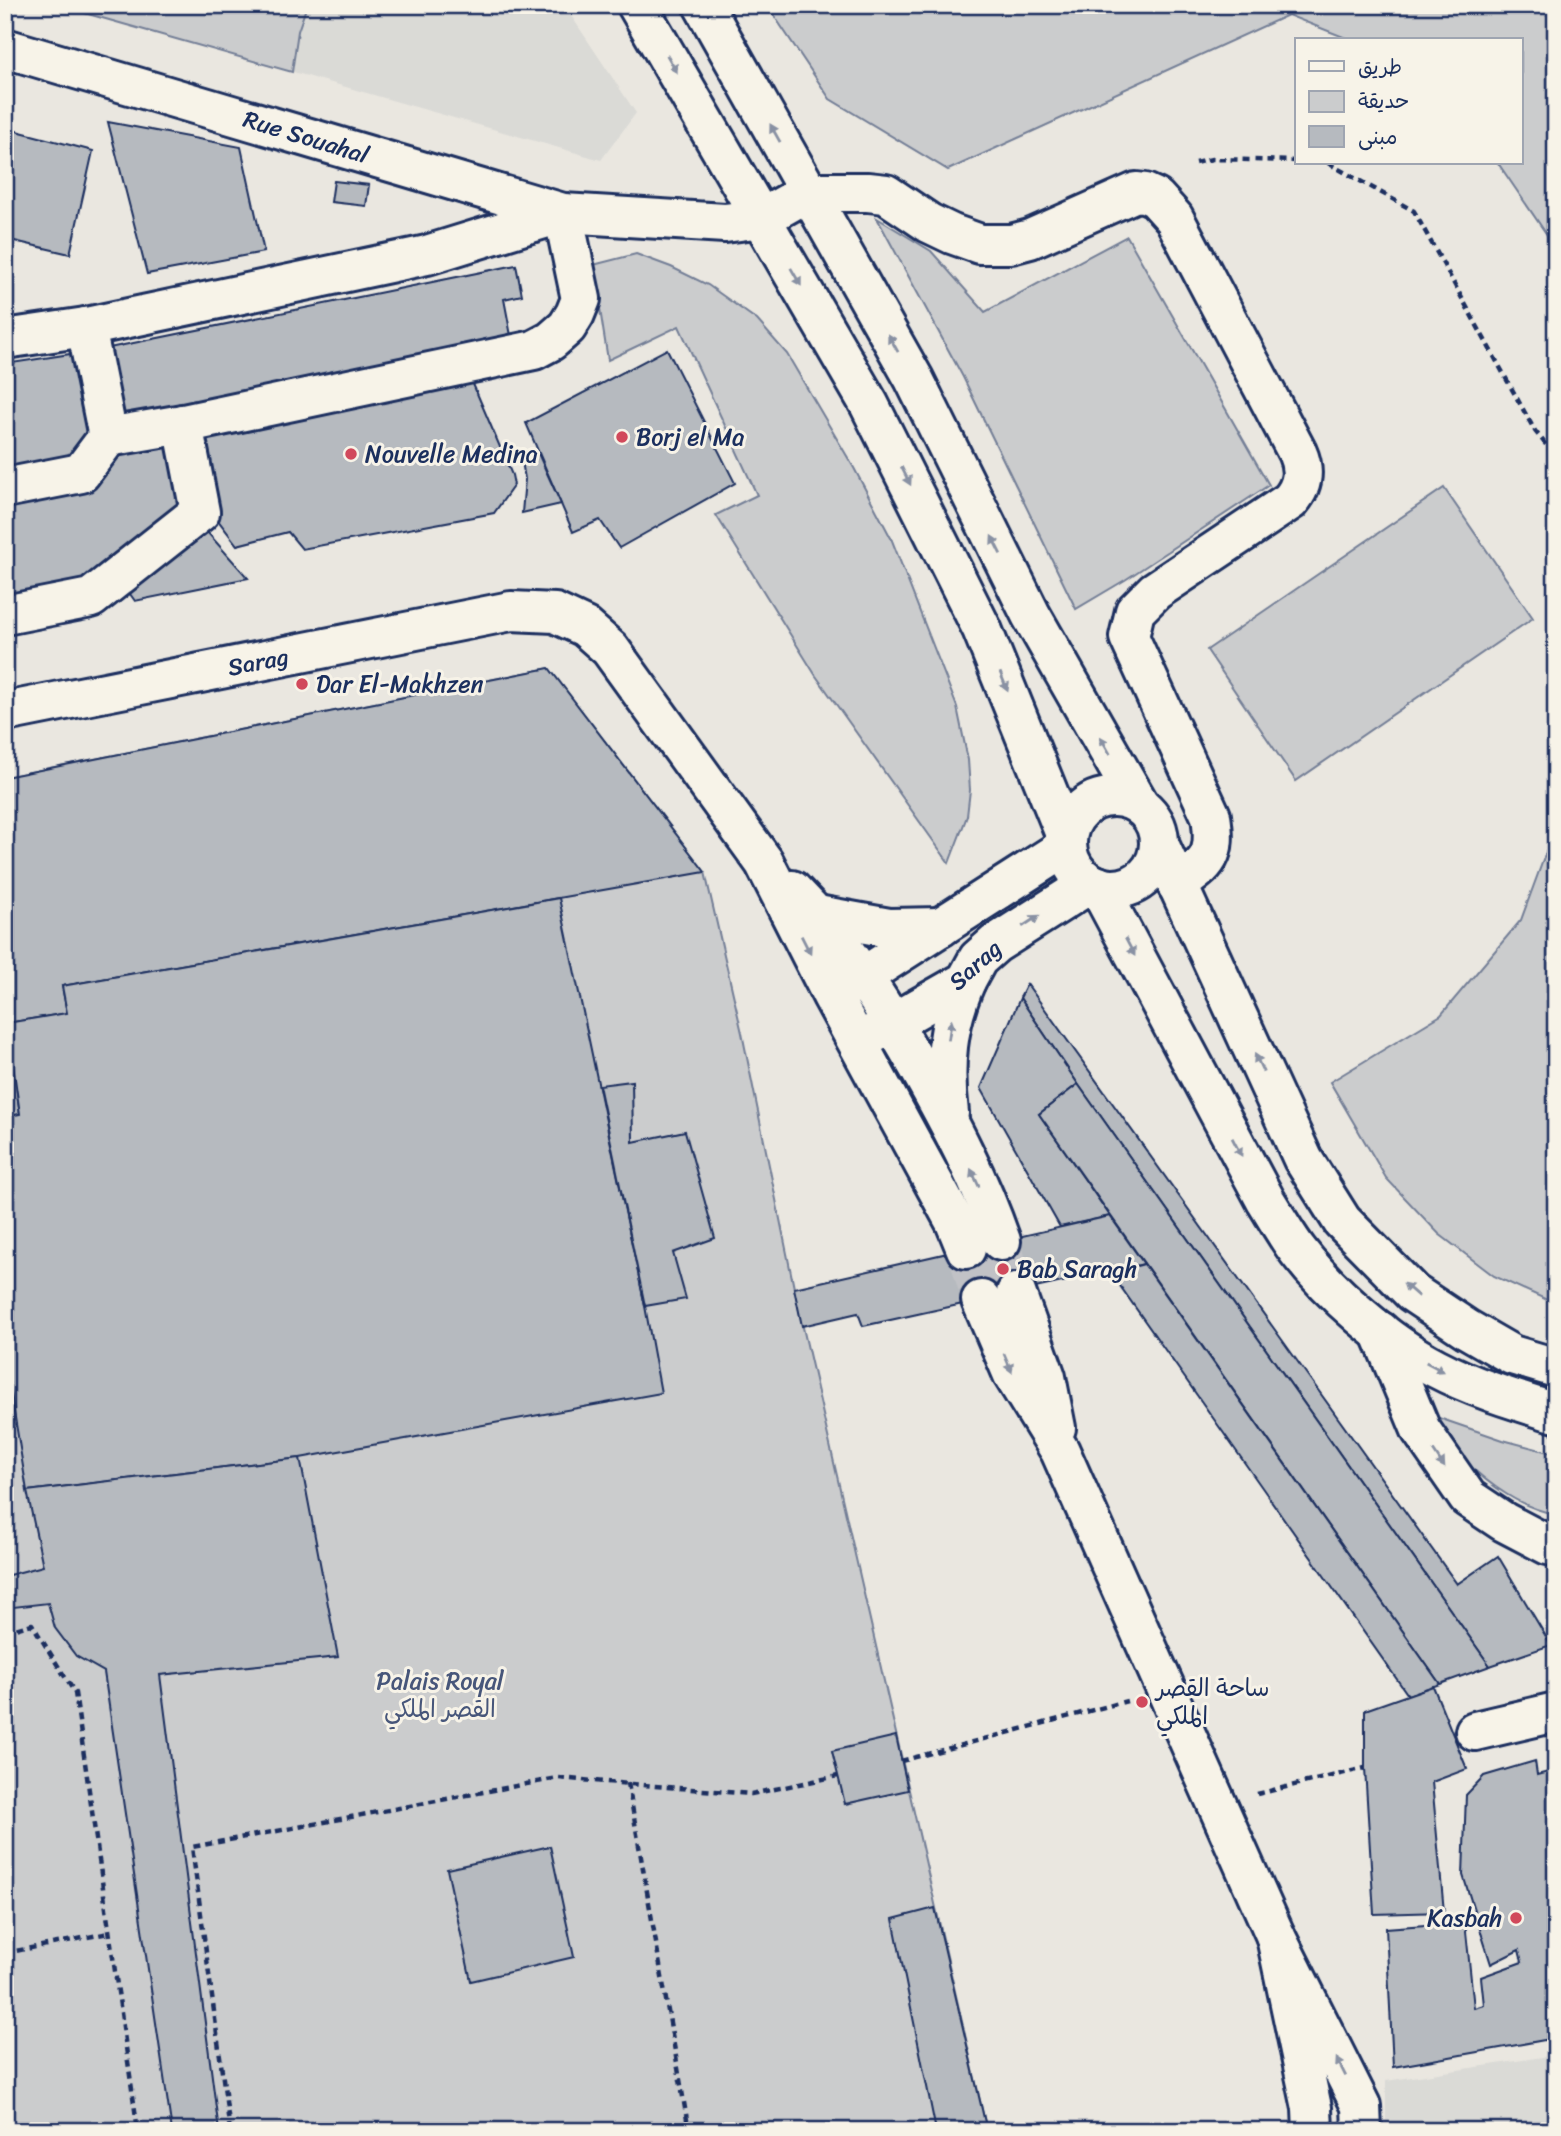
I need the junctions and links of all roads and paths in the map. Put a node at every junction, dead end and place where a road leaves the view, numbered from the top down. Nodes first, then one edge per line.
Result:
1 (637, 5) edge
2 (703, 5) edge
3 (5, 48) edge
4 (1295, 161) edge
5 (1195, 163) dead end
6 (1330, 164) edge
7 (808, 192) junction
8 (563, 214) junction
9 (762, 218) junction
10 (86, 327) junction
11 (5, 340) edge
12 (183, 424) junction
13 (108, 437) junction
14 (1556, 457) edge
15 (5, 488) edge
16 (5, 615) edge
17 (5, 712) edge
18 (1139, 804) junction
19 (1067, 842) junction
20 (1159, 844) junction
21 (764, 862) junction
22 (1094, 885) junction
23 (1177, 885) junction
24 (817, 915) junction
25 (941, 927) junction
26 (864, 976) junction
27 (966, 981) junction
28 (832, 996) junction
29 (893, 1022) junction
30 (857, 1042) junction
31 (950, 1122) junction
32 (999, 1296) tunnel mouth
33 (1380, 1331) junction
34 (1556, 1368) edge
35 (1556, 1413) edge
36 (1556, 1547) edge
37 (5, 1632) edge
38 (1167, 1691) junction
39 (1556, 1712) edge
40 (1475, 1731) dead end
41 (901, 1761) dead end
42 (1365, 1768) dead end
43 (838, 1776) dead end
44 (628, 1783) junction
45 (1216, 1803) junction
46 (109, 1933) junction
47 (1276, 1937) junction
48 (5, 1953) edge
49 (138, 2131) edge
50 (230, 2131) edge
51 (689, 2131) edge
52 (1313, 2131) edge
53 (1362, 2131) edge

1 -> 9 street
7 -> 2 street
3 - 8 street, Rue Souahal
4 - 5 path
6 - 14 path
7 - 9 street
18 -> 7 street
7 - 23 street
8 - 9 street, Rue Souahal
8 - 10 street
8 - 12 street
9 -> 19 street
10 - 11 street
10 - 13 street
12 - 13 street
12 - 16 street
13 - 15 street
17 - 21 street, Sarag
18 - 19 street
18 - 20 street
19 - 22 street
19 - 25 street, Sarag
20 - 22 street
20 - 23 street
21 - 24 street
21 -> 28 street
27 -> 22 street, Sarag
22 -> 33 street
34 -> 23 street
24 - 25 street
24 - 26 street
25 - 26 street, Sarag
26 - 28 street, Sarag
26 - 29 street
27 - 29 street, Sarag
31 -> 27 street
28 - 30 street
29 - 30 street, Sarag
29 - 31 street
30 -> 31 street
32 - 38 street
33 -> 35 street
33 -> 36 street
37 - 46 path
38 - 41 path
38 - 45 street
39 - 40 street
42 - 45 path
43 - 44 path
44 - 50 path
44 - 51 path
45 - 47 street
46 - 48 path
46 - 49 path
47 - 52 street
53 -> 47 street

